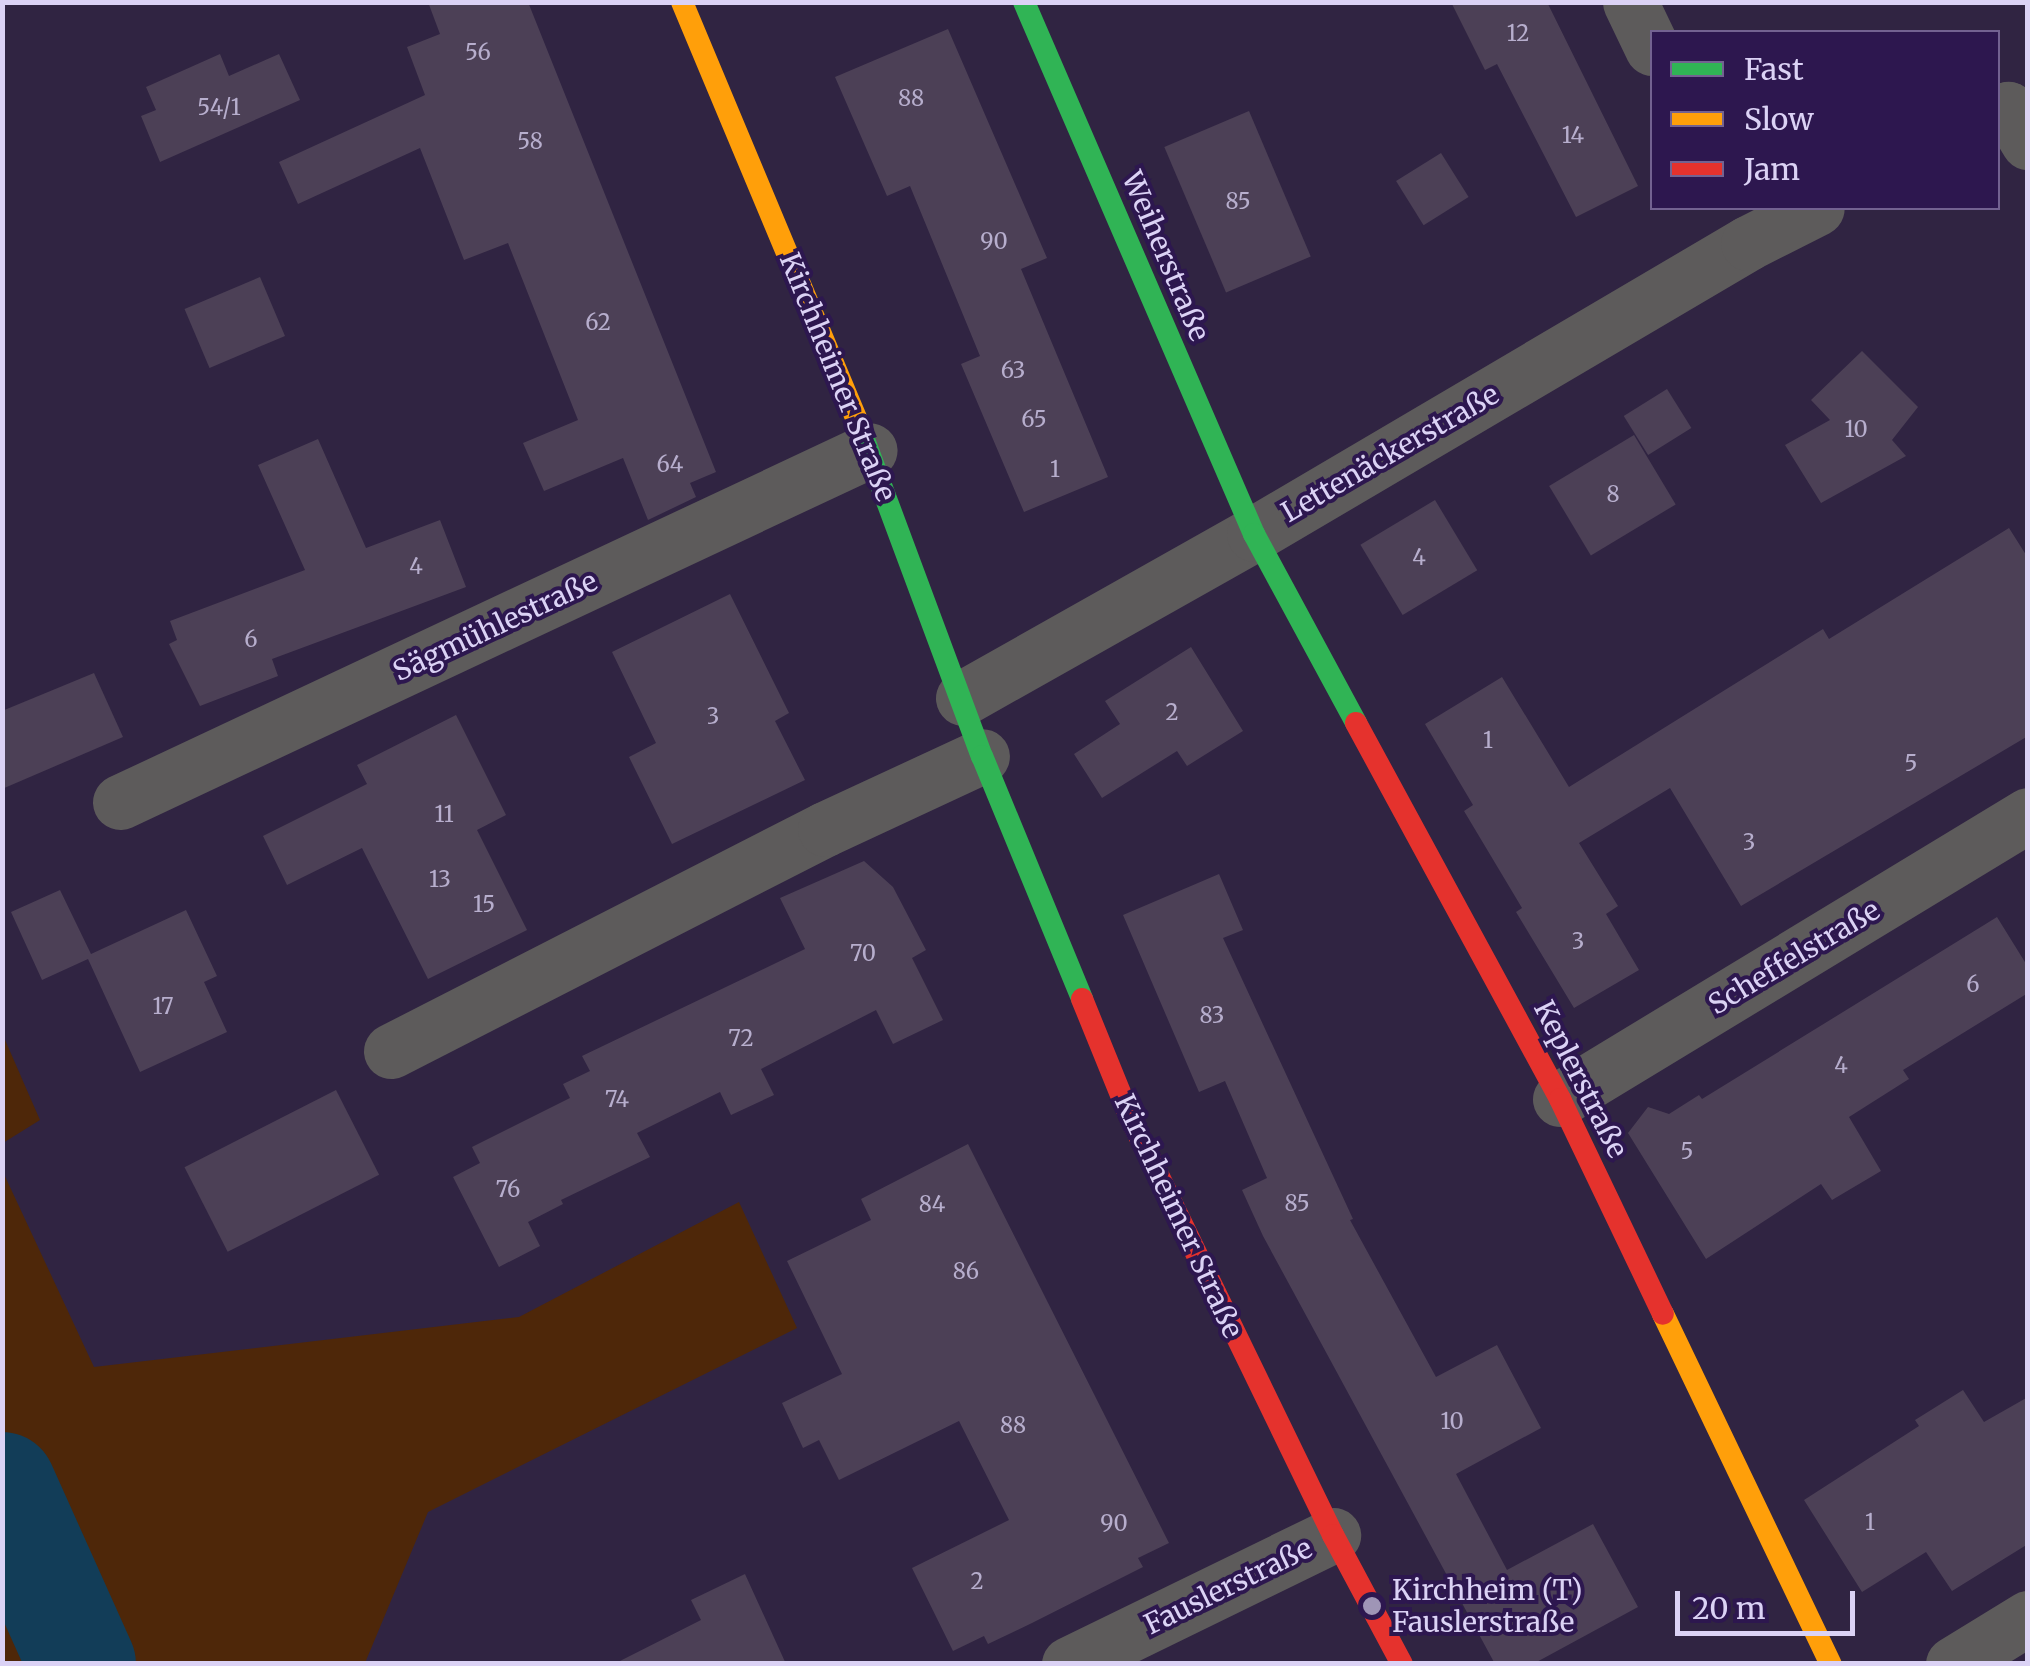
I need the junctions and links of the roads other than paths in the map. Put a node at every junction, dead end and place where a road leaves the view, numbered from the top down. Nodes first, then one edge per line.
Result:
1 (682, 2) edge
2 (1024, 2) edge
3 (1630, 2) edge
4 (1650, 44) edge
5 (1808, 210) edge
6 (1740, 225) edge
7 (870, 450) junction
8 (1254, 534) junction
9 (963, 698) junction
10 (982, 756) junction
11 (120, 802) dead end
12 (2028, 814) edge
13 (391, 1052) dead end
14 (1560, 1099) junction
15 (1333, 1535) junction
16 (2028, 1618) edge
17 (1069, 1664) edge
18 (1402, 1664) edge
19 (1831, 1664) edge
20 (1953, 1664) edge

1 - 7 street, Kirchheimer Straße
2 - 8 street, Weiherstraße
3 - 4 street
5 - 6 street, Lettenäckerstraße
6 - 8 street, Lettenäckerstraße
7 - 9 street, Kirchheimer Straße
7 - 11 street, Sägmühlestraße
8 - 9 street, Lettenäckerstraße
8 - 14 street, Keplerstraße
9 - 10 street, Kirchheimer Straße
10 - 13 street
10 - 15 street, Kirchheimer Straße
12 - 14 street, Scheffelstraße
14 - 19 street, Keplerstraße
15 - 17 street, Fauslerstraße
15 - 18 street, Kirchheimer Straße
16 - 20 street

